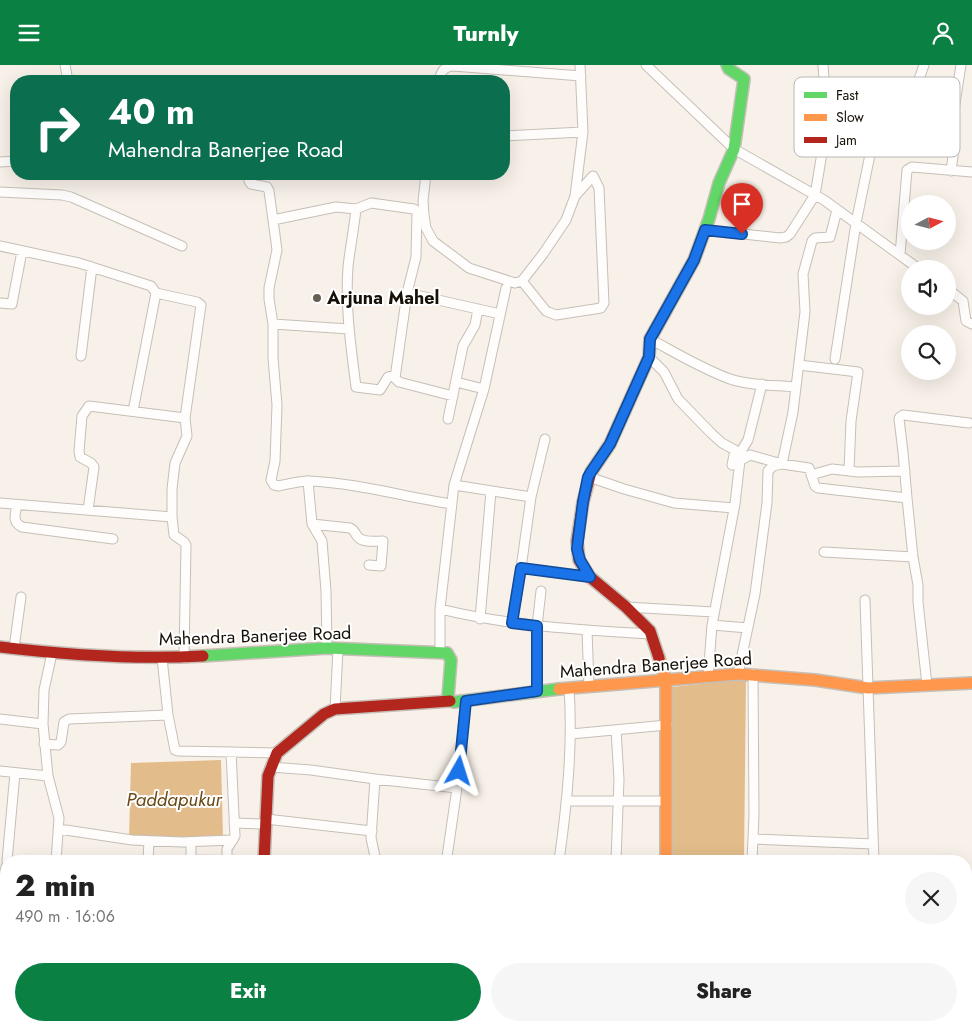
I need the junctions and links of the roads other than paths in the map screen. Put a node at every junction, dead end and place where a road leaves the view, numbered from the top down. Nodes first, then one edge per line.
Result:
1 (580, 65) edge
2 (646, 65) edge
3 (727, 65) edge
4 (924, 65) edge
5 (440, 75) edge
6 (581, 76) junction
7 (920, 77) edge
8 (584, 133) junction
9 (510, 136) edge
10 (734, 149) junction
11 (821, 157) edge
12 (870, 157) edge
13 (953, 157) edge
14 (951, 171) junction
15 (972, 172) edge
16 (249, 180) edge
17 (425, 180) edge
18 (0, 192) edge
19 (815, 195) junction
20 (575, 196) junction
21 (356, 209) junction
22 (837, 209) junction
23 (273, 220) junction
24 (856, 223) junction
25 (705, 230) junction
26 (0, 246) edge
27 (182, 246) dead end
28 (22, 251) junction
29 (900, 255) junction
30 (907, 260) edge
31 (92, 267) junction
32 (522, 281) junction
33 (506, 288) dead end
34 (156, 293) junction
35 (407, 293) junction
36 (956, 295) edge
37 (0, 303) edge
38 (478, 309) junction
39 (500, 314) junction
40 (273, 324) junction
41 (972, 324) edge
42 (349, 329) junction
43 (650, 339) junction
44 (81, 356) dead end
45 (649, 357) junction
46 (835, 359) dead end
47 (799, 365) junction
48 (395, 375) junction
49 (456, 381) junction
50 (762, 384) junction
51 (796, 387) junction
52 (484, 389) junction
53 (453, 395) junction
54 (133, 411) junction
55 (185, 418) junction
56 (448, 419) dead end
57 (970, 423) dead end
58 (545, 439) dead end
59 (782, 464) junction
60 (732, 465) junction
61 (849, 471) junction
62 (905, 471) junction
63 (811, 475) junction
64 (588, 477) junction
65 (308, 481) junction
66 (454, 485) junction
67 (491, 491) junction
68 (531, 497) junction
69 (907, 498) junction
70 (0, 503) edge
71 (452, 504) junction
72 (17, 505) junction
73 (734, 508) junction
74 (88, 510) junction
75 (172, 517) junction
76 (312, 524) junction
77 (113, 539) dead end
78 (824, 552) dead end
79 (913, 557) junction
80 (369, 565) dead end
81 (521, 568) junction
82 (590, 577) junction
83 (540, 591) dead end
84 (21, 597) dead end
85 (866, 600) dead end
86 (626, 607) junction
87 (440, 609) junction
88 (714, 612) junction
89 (480, 619) junction
90 (512, 623) junction
91 (712, 625) junction
92 (537, 626) junction
93 (748, 628) junction
94 (587, 630) junction
95 (651, 634) junction
96 (0, 647) edge
97 (14, 648) junction
98 (332, 649) junction
99 (52, 653) junction
100 (440, 653) junction
101 (162, 658) junction
102 (184, 658) junction
103 (738, 674) junction
104 (753, 674) junction
105 (708, 677) junction
106 (666, 680) junction
107 (972, 683) edge
108 (927, 685) junction
109 (589, 686) junction
110 (569, 688) junction
111 (868, 688) junction
112 (537, 691) junction
113 (450, 701) junction
114 (466, 701) junction
115 (335, 709) junction
116 (168, 715) junction
117 (0, 719) edge
118 (43, 724) junction
119 (667, 725) junction
120 (616, 730) junction
121 (571, 734) junction
122 (44, 744) junction
123 (231, 752) junction
124 (277, 753) junction
125 (270, 767) junction
126 (0, 771) edge
127 (15, 773) junction
128 (48, 776) junction
129 (375, 779) junction
130 (457, 788) junction
131 (566, 801) junction
132 (618, 801) junction
133 (666, 801) junction
134 (266, 821) junction
135 (234, 823) junction
136 (59, 829) junction
137 (372, 831) junction
138 (753, 839) junction
139 (234, 840) junction
140 (149, 841) junction
141 (191, 842) junction
142 (873, 844) junction
143 (8, 855) edge
144 (57, 855) edge
145 (148, 855) edge
146 (191, 855) edge
147 (227, 855) edge
148 (263, 855) edge
149 (375, 855) edge
150 (447, 855) edge
151 (560, 855) edge
152 (616, 855) edge
153 (666, 855) edge
154 (752, 855) edge
155 (874, 855) edge

1 - 6 street
2 - 10 street
3 - 10 street
4 - 7 street
5 - 6 street
6 - 8 street
8 - 9 street
8 - 20 street
10 - 19 street
10 - 25 street
11 - 19 street
12 - 24 street
13 - 14 street
14 - 15 street
14 - 29 street
16 - 23 street
17 - 32 street
18 - 27 street
19 - 22 street
19 - 25 street
20 - 32 street
20 - 32 street
21 - 23 street
21 - 35 street
21 - 42 street
22 - 24 street
22 - 47 street
23 - 40 street
24 - 29 street
24 - 46 street
25 - 43 street
26 - 28 street
28 - 31 street
28 - 37 street
29 - 30 street
31 - 34 street
31 - 44 street
33 - 39 street
34 - 54 street
34 - 55 street
35 - 38 street
35 - 48 street
36 - 41 street
38 - 39 street
38 - 49 street
39 - 52 street
40 - 42 street
40 - 65 street
42 - 48 street
43 - 45 street
43 - 50 street
45 - 60 street
45 - 64 street
47 - 51 street
47 - 61 street
48 - 53 street
49 - 52 street
49 - 53 street
50 - 51 street
50 - 60 street
51 - 59 street
52 - 66 street
53 - 56 street
54 - 55 street
54 - 74 street
55 - 75 street
57 - 62 street
58 - 68 street
59 - 60 street
59 - 63 street
59 - 93 street
60 - 73 street
61 - 62 street
61 - 63 street
62 - 69 street
63 - 69 street
64 - 73 street
64 - 82 street
65 - 71 street
65 - 76 street
66 - 67 street
66 - 71 street
67 - 68 street
67 - 89 street
68 - 81 street
69 - 79 street
70 - 72 street
71 - 87 street
72 - 74 street
72 - 77 street
73 - 88 street
74 - 75 street
75 - 102 street
76 - 80 street
76 - 98 street
78 - 79 street
79 - 108 street
81 - 82 street
81 - 90 street
82 - 86 street
83 - 92 street
84 - 97 street
85 - 111 street
86 - 88 street
86 - 95 street
87 - 89 street
87 - 100 street
88 - 91 street
89 - 90 street
90 - 92 street
91 - 93 street
91 - 105 street
92 - 94 street
92 - 112 street
93 - 103 street
94 - 95 street
94 - 109 street
95 - 106 street
96 - 97 street, Mahendra Banerjee Road
97 - 99 street, Mahendra Banerjee Road
98 - 100 street, Mahendra Banerjee Road
98 - 102 street, Mahendra Banerjee Road
98 - 115 street
99 - 101 street, Mahendra Banerjee Road
99 - 118 street
100 - 113 street
101 - 102 street, Mahendra Banerjee Road
101 - 116 street
103 - 104 street, Mahendra Banerjee Road
103 - 105 street, Mahendra Banerjee Road
104 - 111 street, Mahendra Banerjee Road
104 - 138 street
105 - 106 street, Mahendra Banerjee Road
106 - 109 street, Mahendra Banerjee Road
106 - 119 street
107 - 108 street, Mahendra Banerjee Road
108 - 111 street, Mahendra Banerjee Road
109 - 110 street, Mahendra Banerjee Road
110 - 112 street, Mahendra Banerjee Road
110 - 121 street
111 - 142 street
112 - 114 street, Mahendra Banerjee Road
113 - 114 street, Mahendra Banerjee Road
113 - 115 street, Mahendra Banerjee Road
114 - 130 street
115 - 124 street
116 - 122 street
116 - 123 street
117 - 118 street
118 - 122 street
119 - 120 street
119 - 133 street
120 - 121 street
120 - 132 street
121 - 131 street
122 - 128 street
123 - 124 street
123 - 135 street
124 - 125 street
125 - 129 street
125 - 134 street
126 - 127 street
127 - 128 street
127 - 143 street
128 - 136 street
129 - 130 street
129 - 137 street
130 - 150 street
131 - 132 street
131 - 151 street
132 - 133 street
132 - 152 street
133 - 153 street
134 - 135 street
134 - 137 street
134 - 148 street
135 - 139 street
136 - 140 street
136 - 144 street
137 - 149 street
138 - 142 street
138 - 154 street
139 - 141 street
139 - 147 street
140 - 141 street
140 - 145 street
141 - 146 street
142 - 155 street

